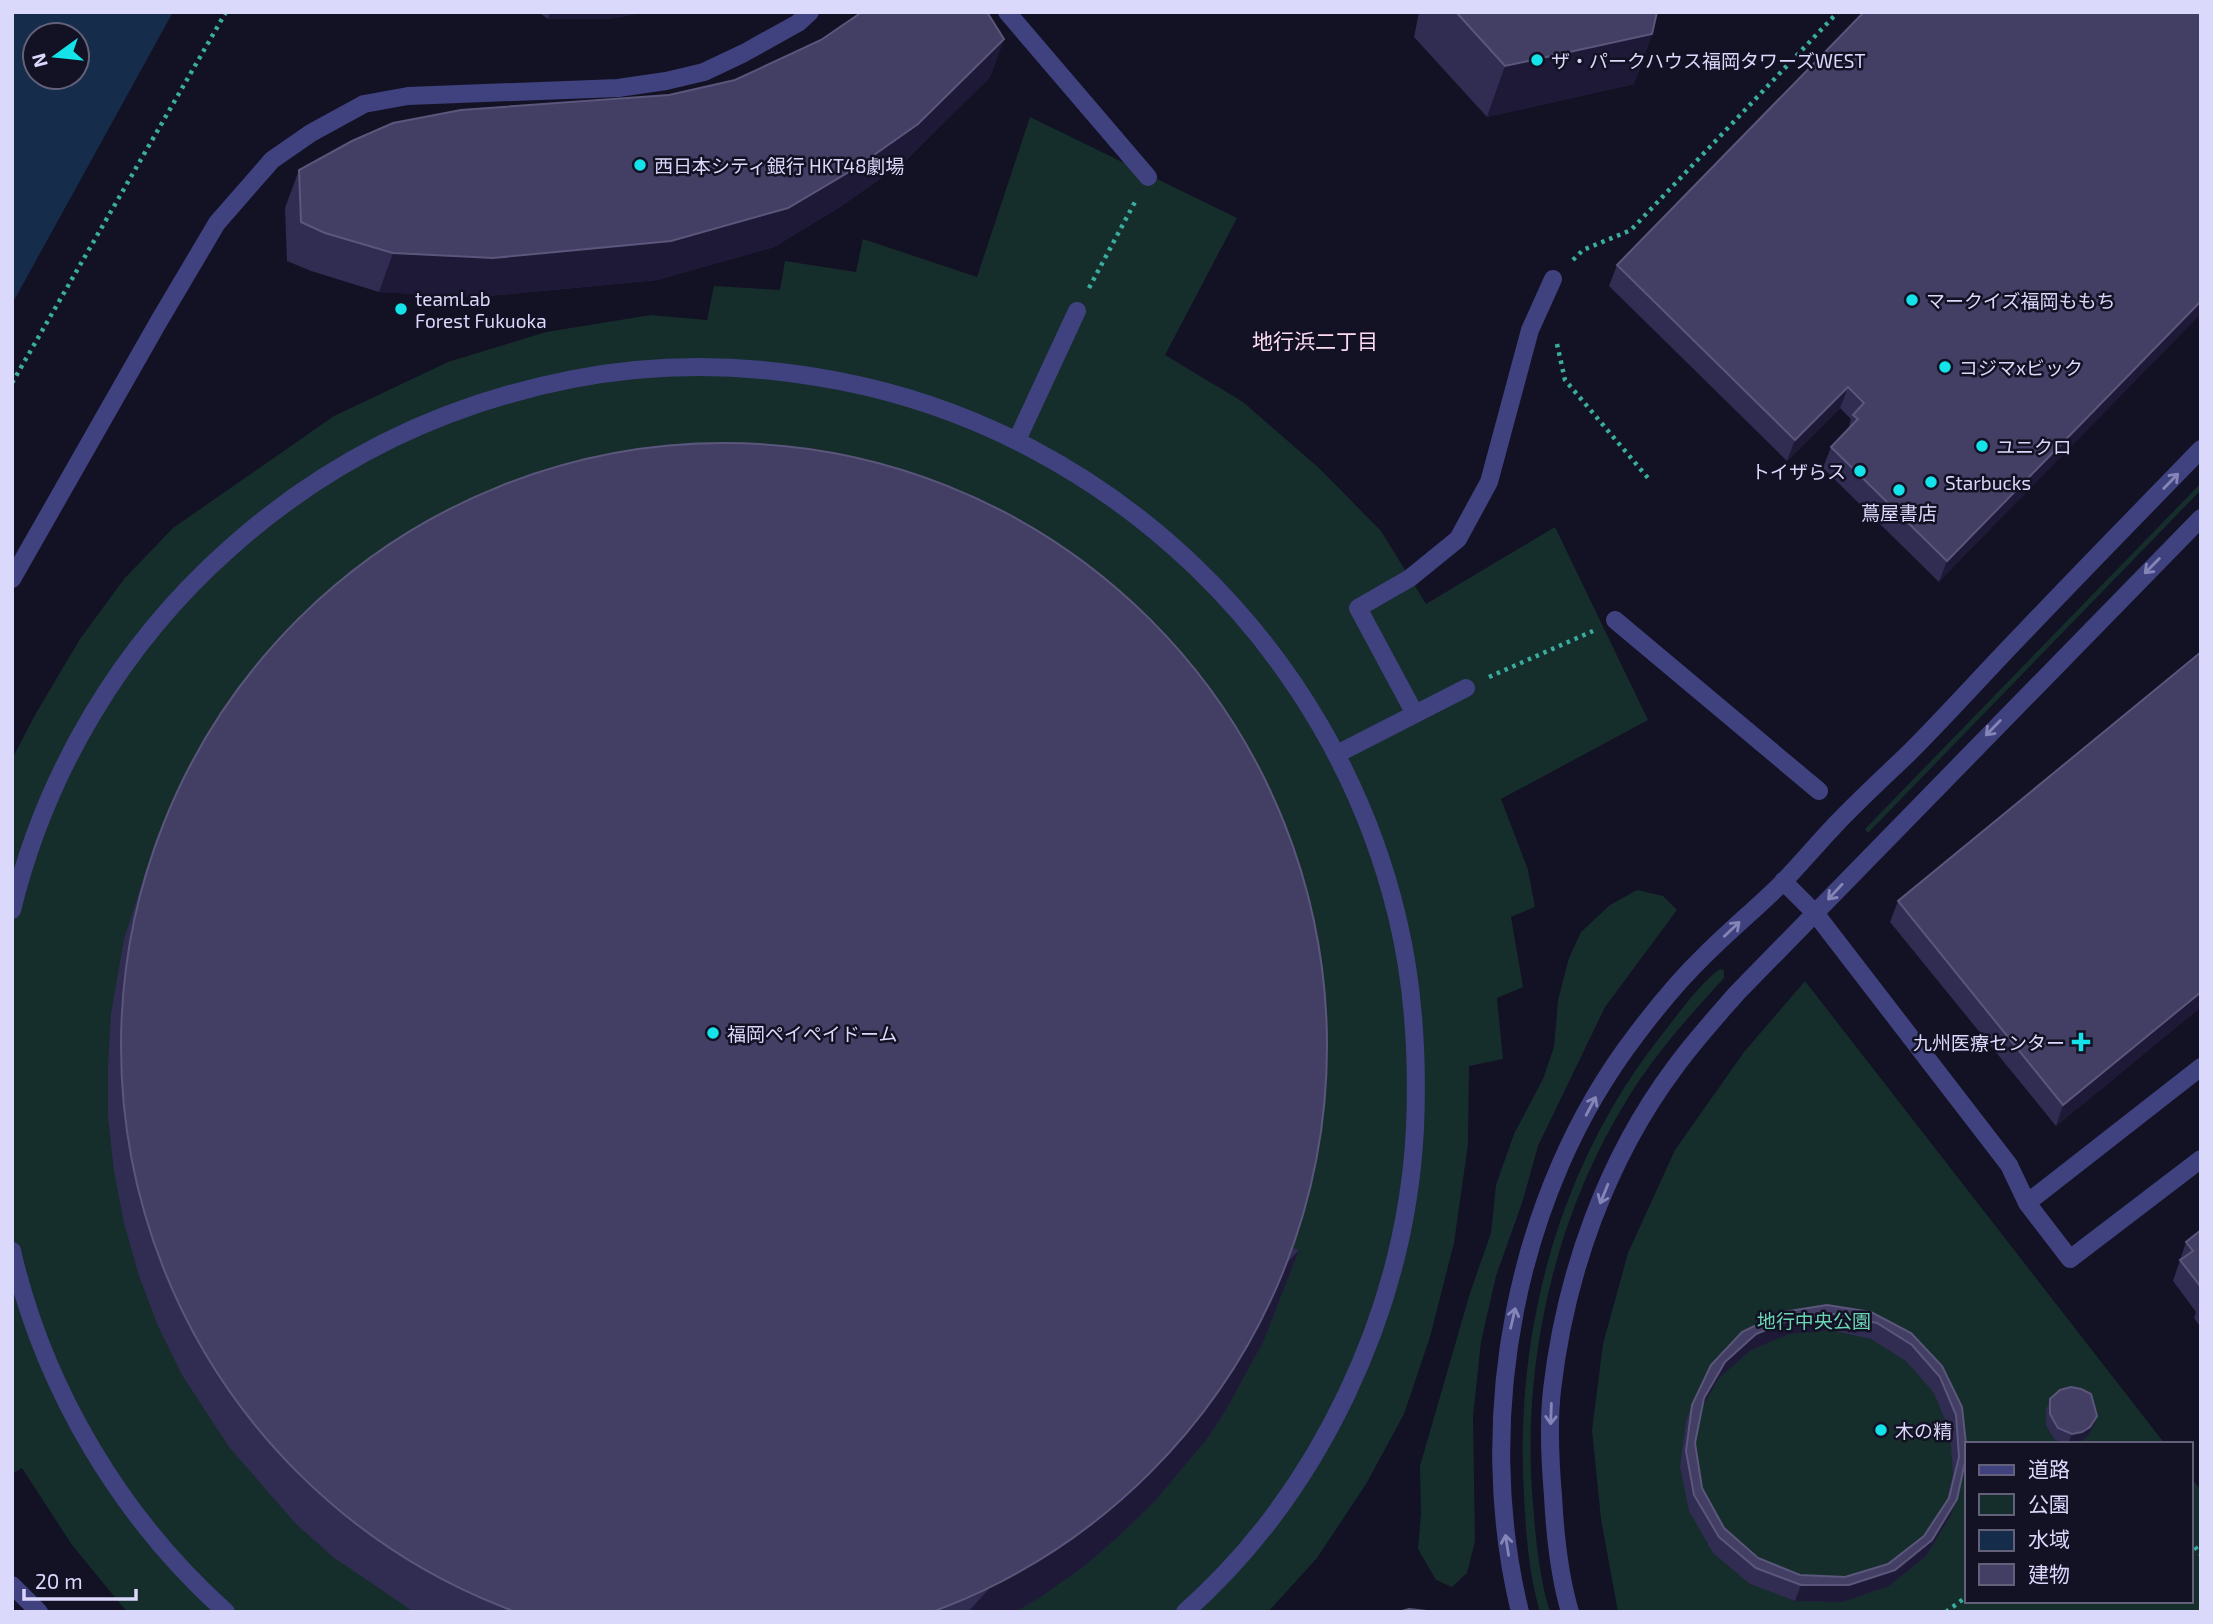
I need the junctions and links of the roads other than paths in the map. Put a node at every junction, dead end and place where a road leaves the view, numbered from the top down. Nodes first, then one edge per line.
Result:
1 (810, 12) edge
2 (1007, 12) edge
3 (1148, 177) road end
4 (1553, 279) road end
5 (1077, 311) road end
6 (1017, 440) junction
7 (2201, 450) edge
8 (2201, 518) edge
9 (12, 579) edge
10 (1615, 620) road end
11 (1466, 688) road end
12 (1415, 714) junction
13 (1337, 754) junction
14 (1819, 792) dead end
15 (1783, 881) junction
16 (12, 911) edge
17 (1815, 913) junction
18 (2201, 1066) edge
19 (2201, 1159) edge
20 (2027, 1203) junction
21 (12, 1251) edge
22 (12, 1585) edge
23 (1192, 1609) edge
24 (39, 1612) edge
25 (226, 1612) edge
26 (1520, 1612) edge
27 (1570, 1612) edge

1 - 9 street
2 - 3 street
4 - 12 street
5 - 6 street
6 - 13 street
6 - 16 street
15 -> 7 street
8 -> 17 street
10 - 14 street
11 - 12 street
12 - 13 street
13 - 23 street
15 - 17 street
26 -> 15 street
17 - 20 street
17 -> 27 street
18 - 20 street
19 - 20 street
21 - 25 street
22 - 24 street

